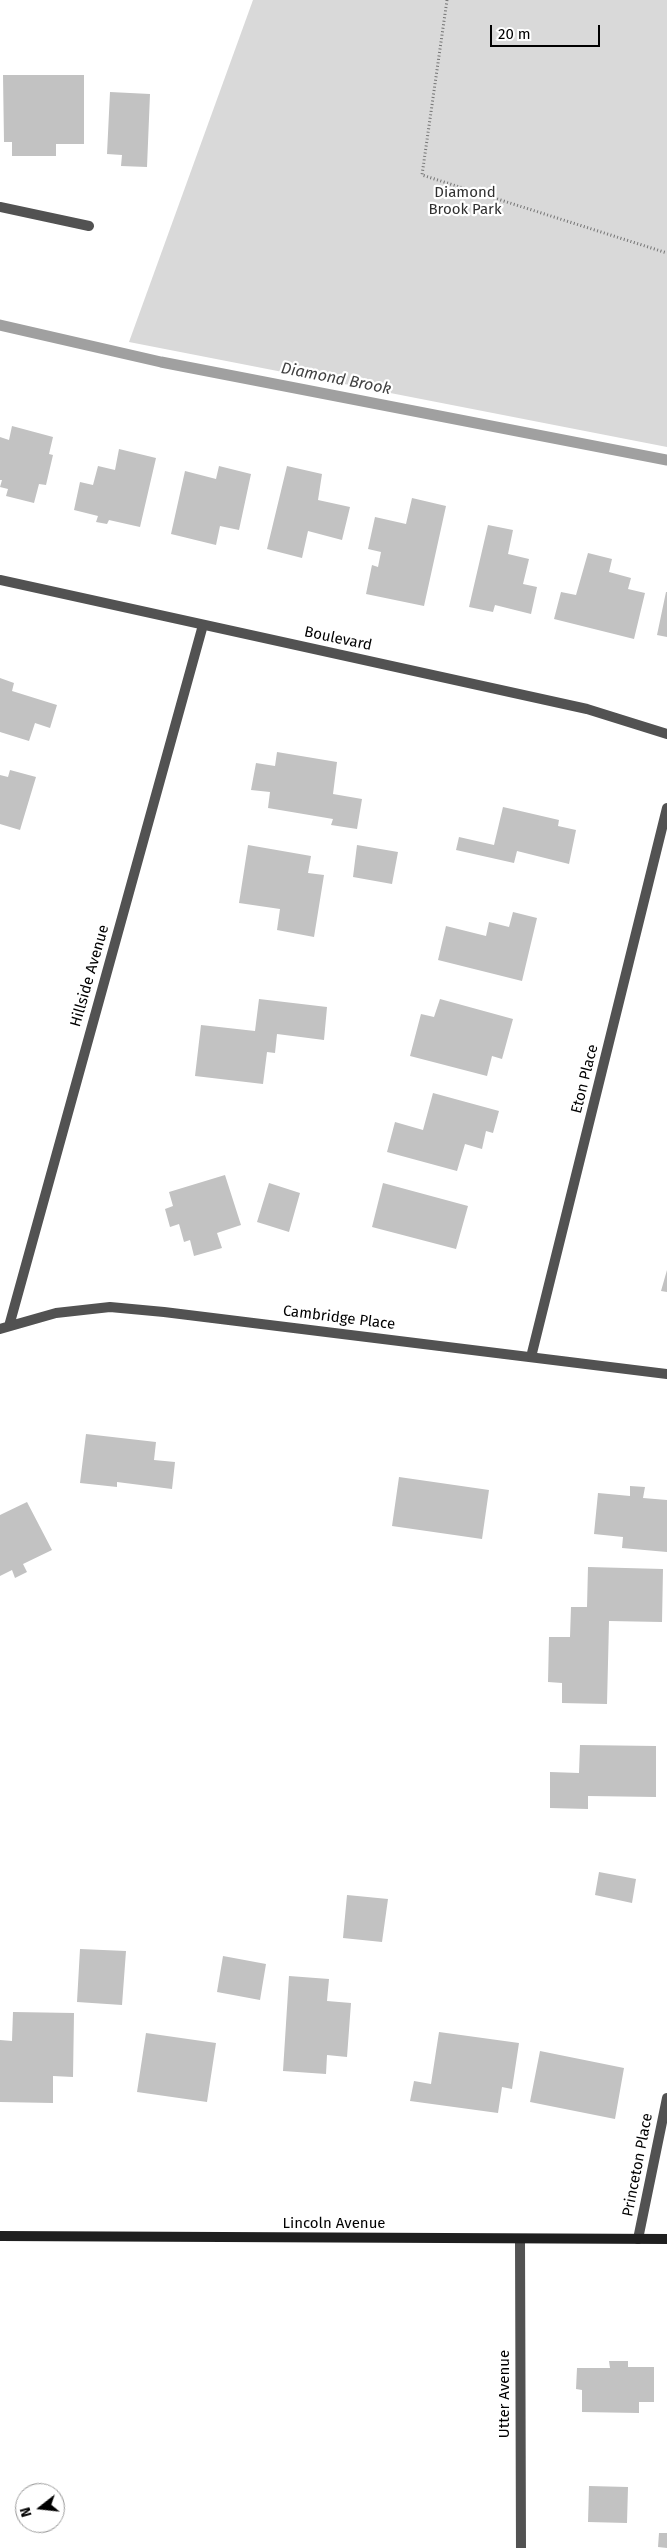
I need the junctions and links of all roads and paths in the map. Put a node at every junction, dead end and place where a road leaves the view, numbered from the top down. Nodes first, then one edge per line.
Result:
1 (446, 0) edge
2 (0, 207) edge
3 (89, 226) dead end
4 (667, 252) edge
5 (0, 580) edge
6 (203, 625) junction
7 (667, 734) edge
8 (667, 808) edge
9 (4, 1327) edge
10 (531, 1357) junction
11 (667, 1374) edge
12 (667, 2098) edge
13 (0, 2236) edge
14 (638, 2239) junction
15 (667, 2239) edge
16 (520, 2240) junction
17 (521, 2548) edge

1 - 4 path
2 - 3 street
5 - 6 street, Boulevard
6 - 7 street, Boulevard
6 - 9 street, Hillside Avenue
8 - 10 street, Eton Place
9 - 10 street, Cambridge Place
10 - 11 street, Cambridge Place
12 - 14 street, Princeton Place
13 - 16 main road, Lincoln Avenue
14 - 15 main road, Lincoln Avenue
14 - 16 main road, Lincoln Avenue
16 - 17 street, Utter Avenue

